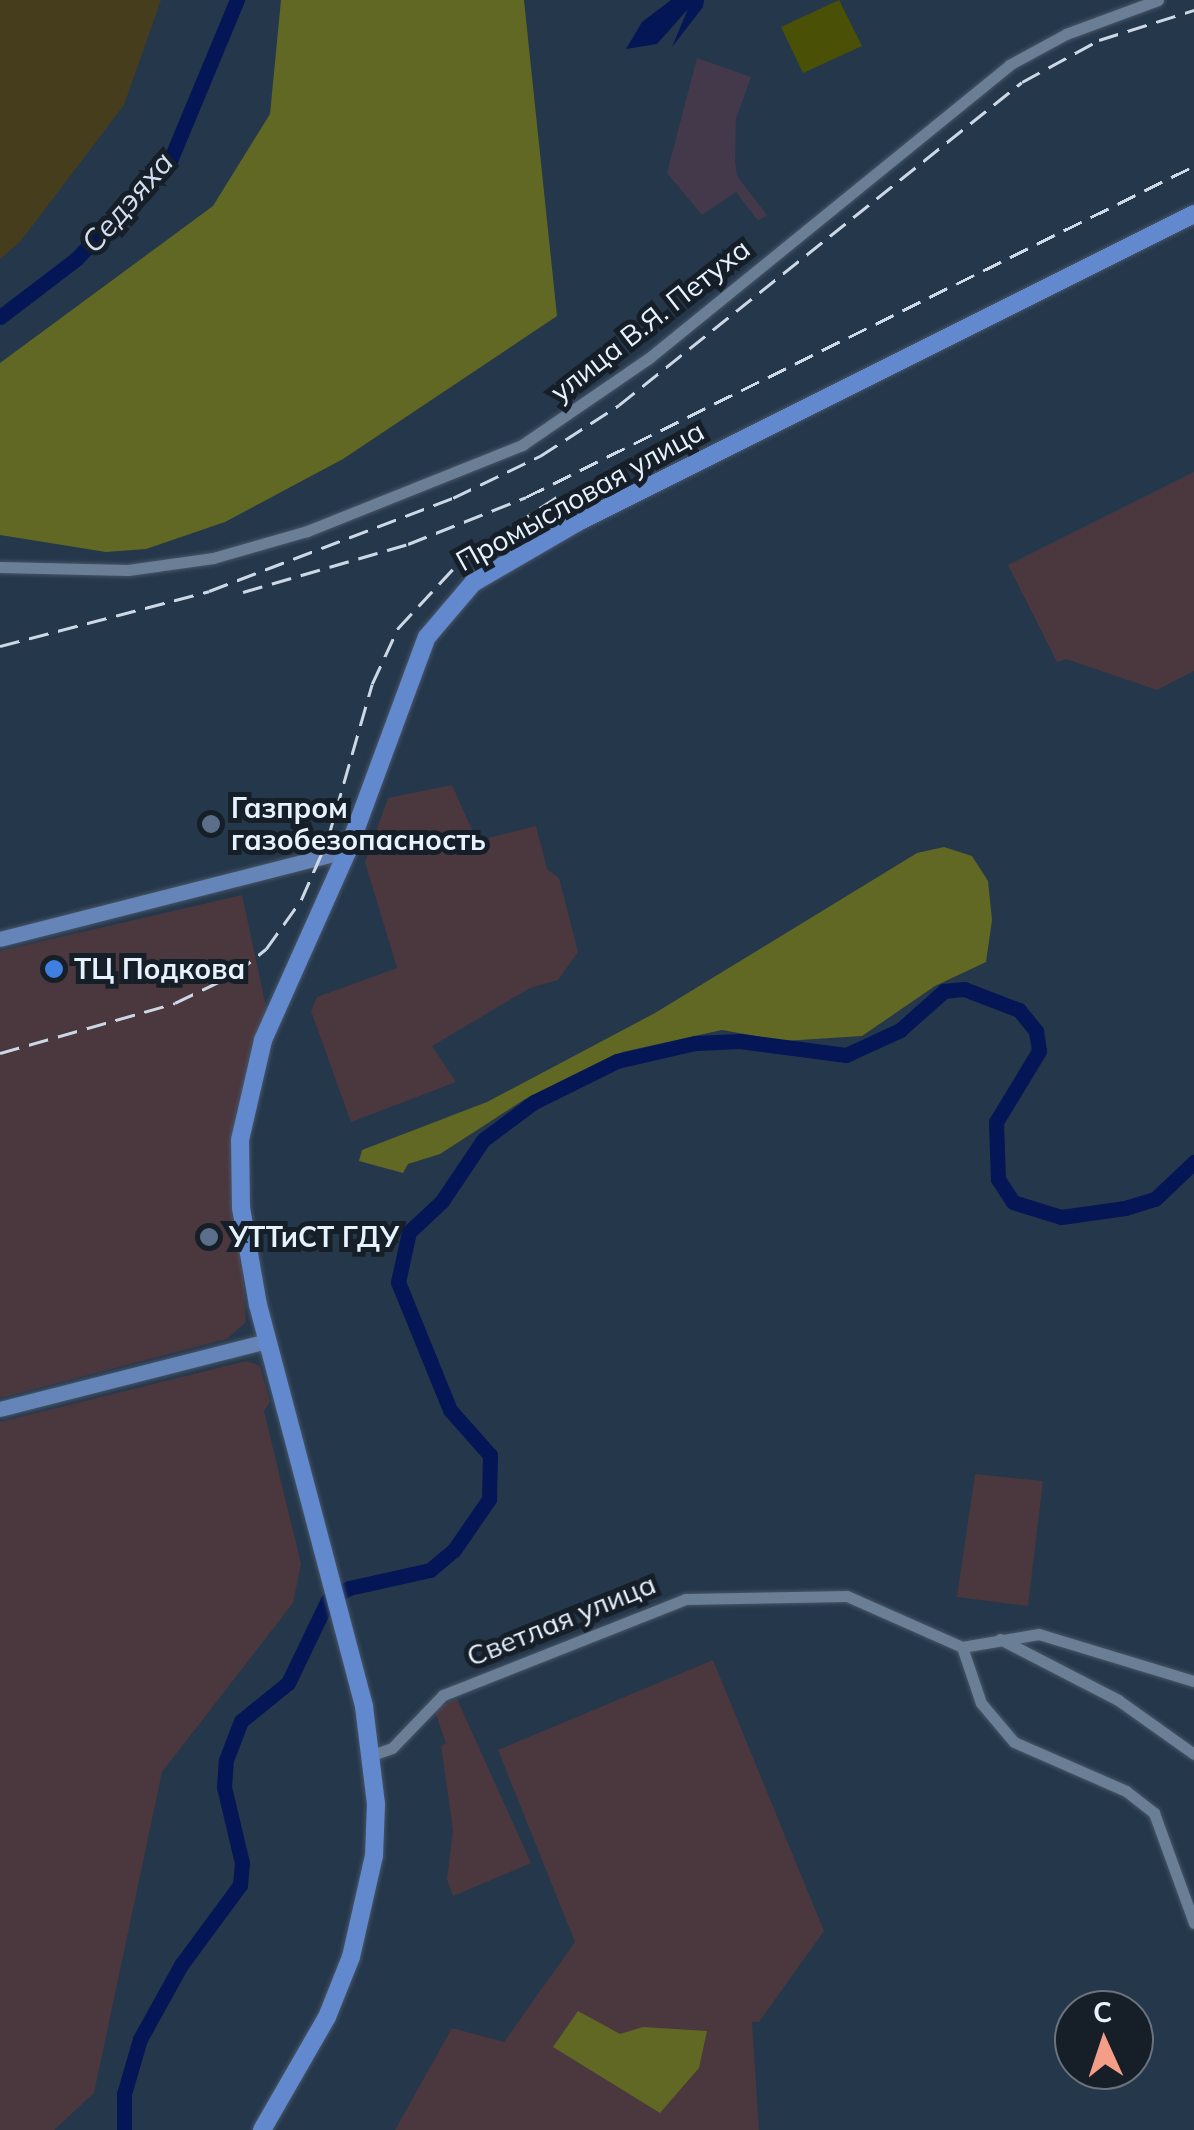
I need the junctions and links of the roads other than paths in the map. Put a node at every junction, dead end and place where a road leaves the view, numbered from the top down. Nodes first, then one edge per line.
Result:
1 (1158, 0) edge
2 (1194, 214) edge
3 (0, 567) edge
4 (348, 850) junction
5 (0, 940) edge
6 (266, 1341) junction
7 (0, 1409) edge
8 (1000, 1639) junction
9 (962, 1647) junction
10 (1194, 1681) edge
11 (1194, 1754) edge
12 (372, 1755) junction
13 (1194, 1924) edge
14 (262, 2130) edge

1 - 3 street, улица В.Я. Петуха
2 - 4 highway, Промысловая улица
4 - 5 main road
4 - 6 highway, Промысловая улица
6 - 7 main road
6 - 12 highway, Промысловая улица
8 - 9 street
8 - 10 street
8 - 11 street
9 - 12 street, Светлая улица
9 - 13 street
12 - 14 highway, Промысловая улица

